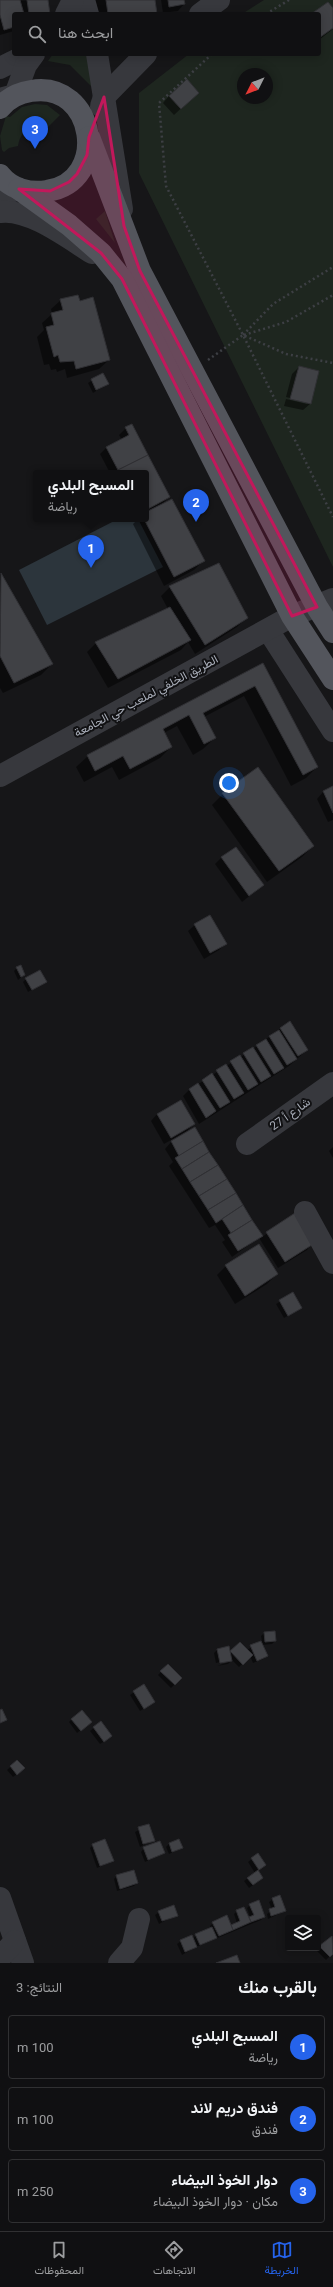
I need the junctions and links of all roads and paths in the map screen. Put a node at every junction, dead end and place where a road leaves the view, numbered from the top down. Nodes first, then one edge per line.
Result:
1 (73, 0) edge
2 (84, 0) edge
3 (219, 0) edge
4 (289, 0) edge
5 (67, 12) edge
6 (87, 12) edge
7 (203, 12) edge
8 (269, 12) edge
9 (24, 56) edge
10 (33, 56) edge
11 (97, 56) edge
12 (144, 56) edge
13 (210, 56) edge
14 (0, 68) edge
15 (4, 97) edge
16 (104, 97) junction
17 (89, 137) junction
18 (0, 175) edge
19 (10, 192) edge
20 (0, 212) edge
21 (124, 226) junction
22 (108, 262) junction
23 (333, 267) edge
24 (333, 295) edge
25 (244, 335) junction
26 (333, 363) edge
27 (192, 371) junction
28 (333, 517) edge
29 (326, 605) edge
30 (292, 616) junction
31 (268, 630) junction
32 (333, 632) edge
33 (333, 679) edge
34 (333, 731) edge
35 (0, 776) edge
36 (333, 1083) edge
37 (247, 1144) dead end
38 (305, 1212) dead end
39 (333, 1263) edge
40 (0, 1898) edge
41 (139, 1919) dead end
42 (15, 1941) junction
43 (0, 1958) edge
44 (23, 1963) edge
45 (120, 1963) edge

1 - 5 street
2 - 6 street
3 - 7 street
4 - 8 path
9 - 14 street
10 - 15 street
11 - 16 street
12 - 16 street
13 - 25 path
15 - 17 main road
16 - 17 street
16 - 21 street
17 - 19 main road
17 - 21 main road
18 - 19 main road
19 - 22 main road
20 - 22 street
21 - 27 main road
22 - 30 main road
23 - 25 path
24 - 25 path
25 - 26 path
25 - 27 path
25 - 28 path
27 - 29 main road
29 - 30 street, الطريق الخلفي لملعب حي الجامعة
29 - 32 main road
30 - 31 street, الطريق الخلفي لملعب حي الجامعة
30 - 33 main road
31 - 34 street
31 - 35 street, الطريق الخلفي لملعب حي الجامعة
36 - 37 street, شارع أ 27
38 - 39 street
40 - 42 street
41 - 45 street
42 - 43 street
42 - 44 street

